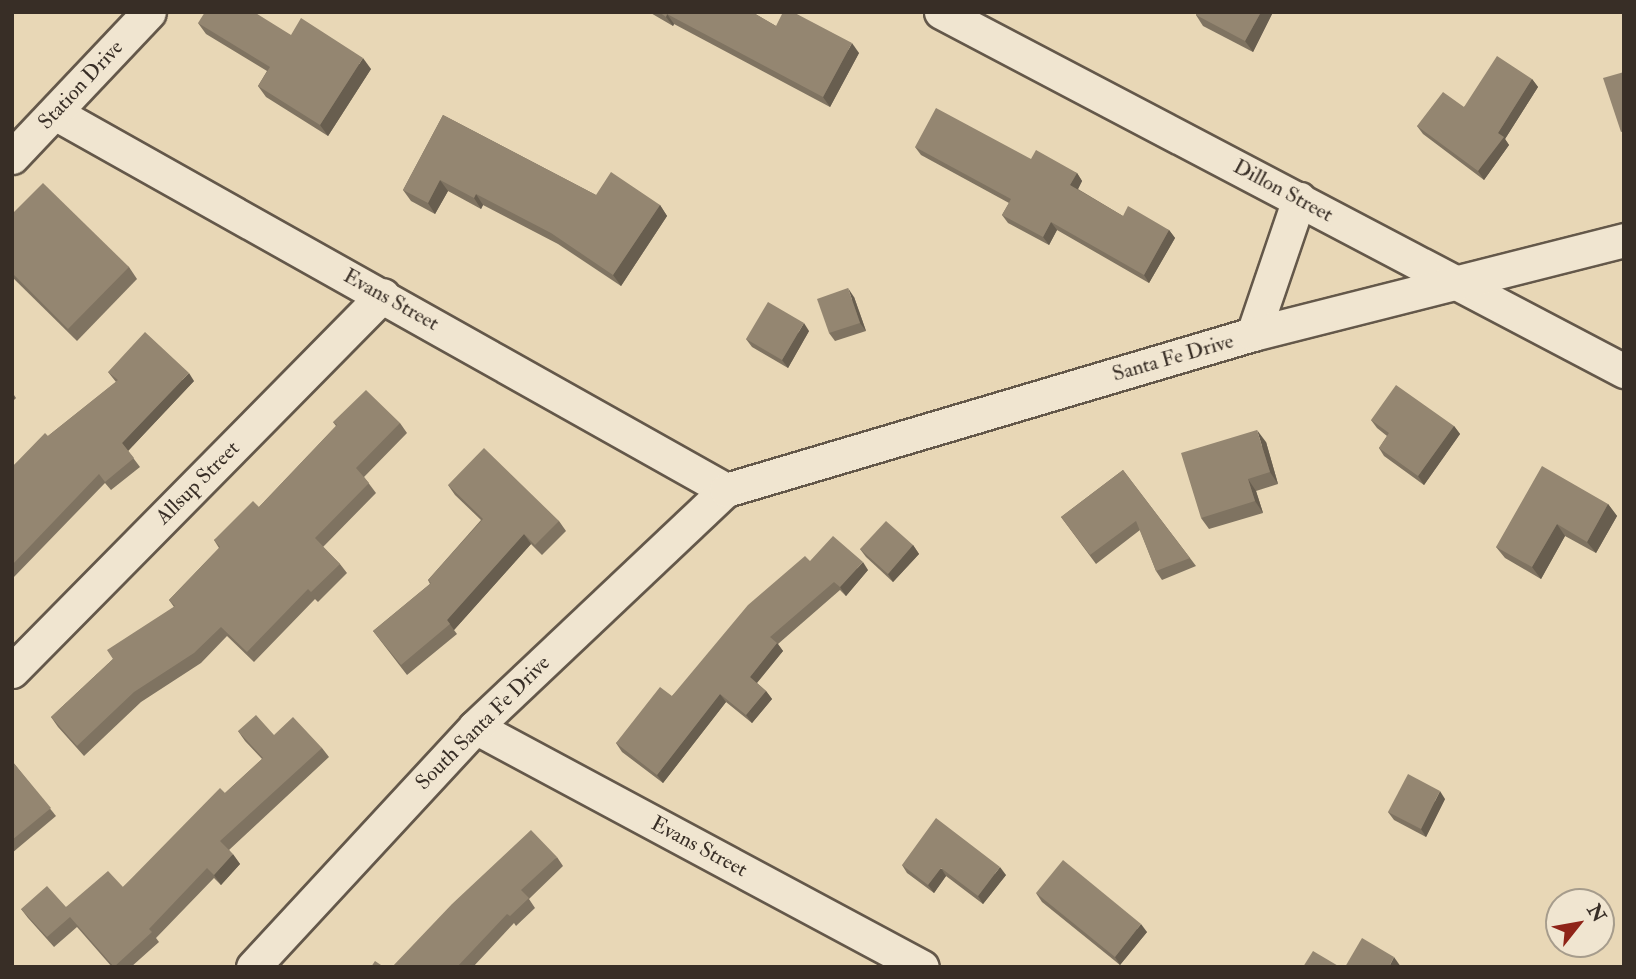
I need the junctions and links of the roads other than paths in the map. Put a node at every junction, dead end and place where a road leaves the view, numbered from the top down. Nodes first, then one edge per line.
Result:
1 (149, 12) edge
2 (941, 12) edge
3 (55, 113) junction
4 (12, 157) edge
5 (1298, 199) junction
6 (1624, 240) edge
7 (1456, 282) junction
8 (383, 295) junction
9 (1253, 334) junction
10 (1624, 372) edge
11 (726, 490) junction
12 (12, 671) edge
13 (475, 727) junction
14 (253, 967) edge
15 (922, 967) edge

1 - 3 street, Station Drive
2 - 5 street, Dillon Street
3 - 4 street, Station Drive
3 - 8 street, Evans Street
5 - 7 street, Dillon Street
5 - 9 street
6 - 7 street, Santa Fe Drive
7 - 9 street, Santa Fe Drive
7 - 10 street, Dillon Street
8 - 11 street, Evans Street
8 - 12 street, Allsup Street
9 - 11 street, Santa Fe Drive
11 - 13 street, South Santa Fe Drive
13 - 14 street, South Santa Fe Drive
13 - 15 street, Evans Street

